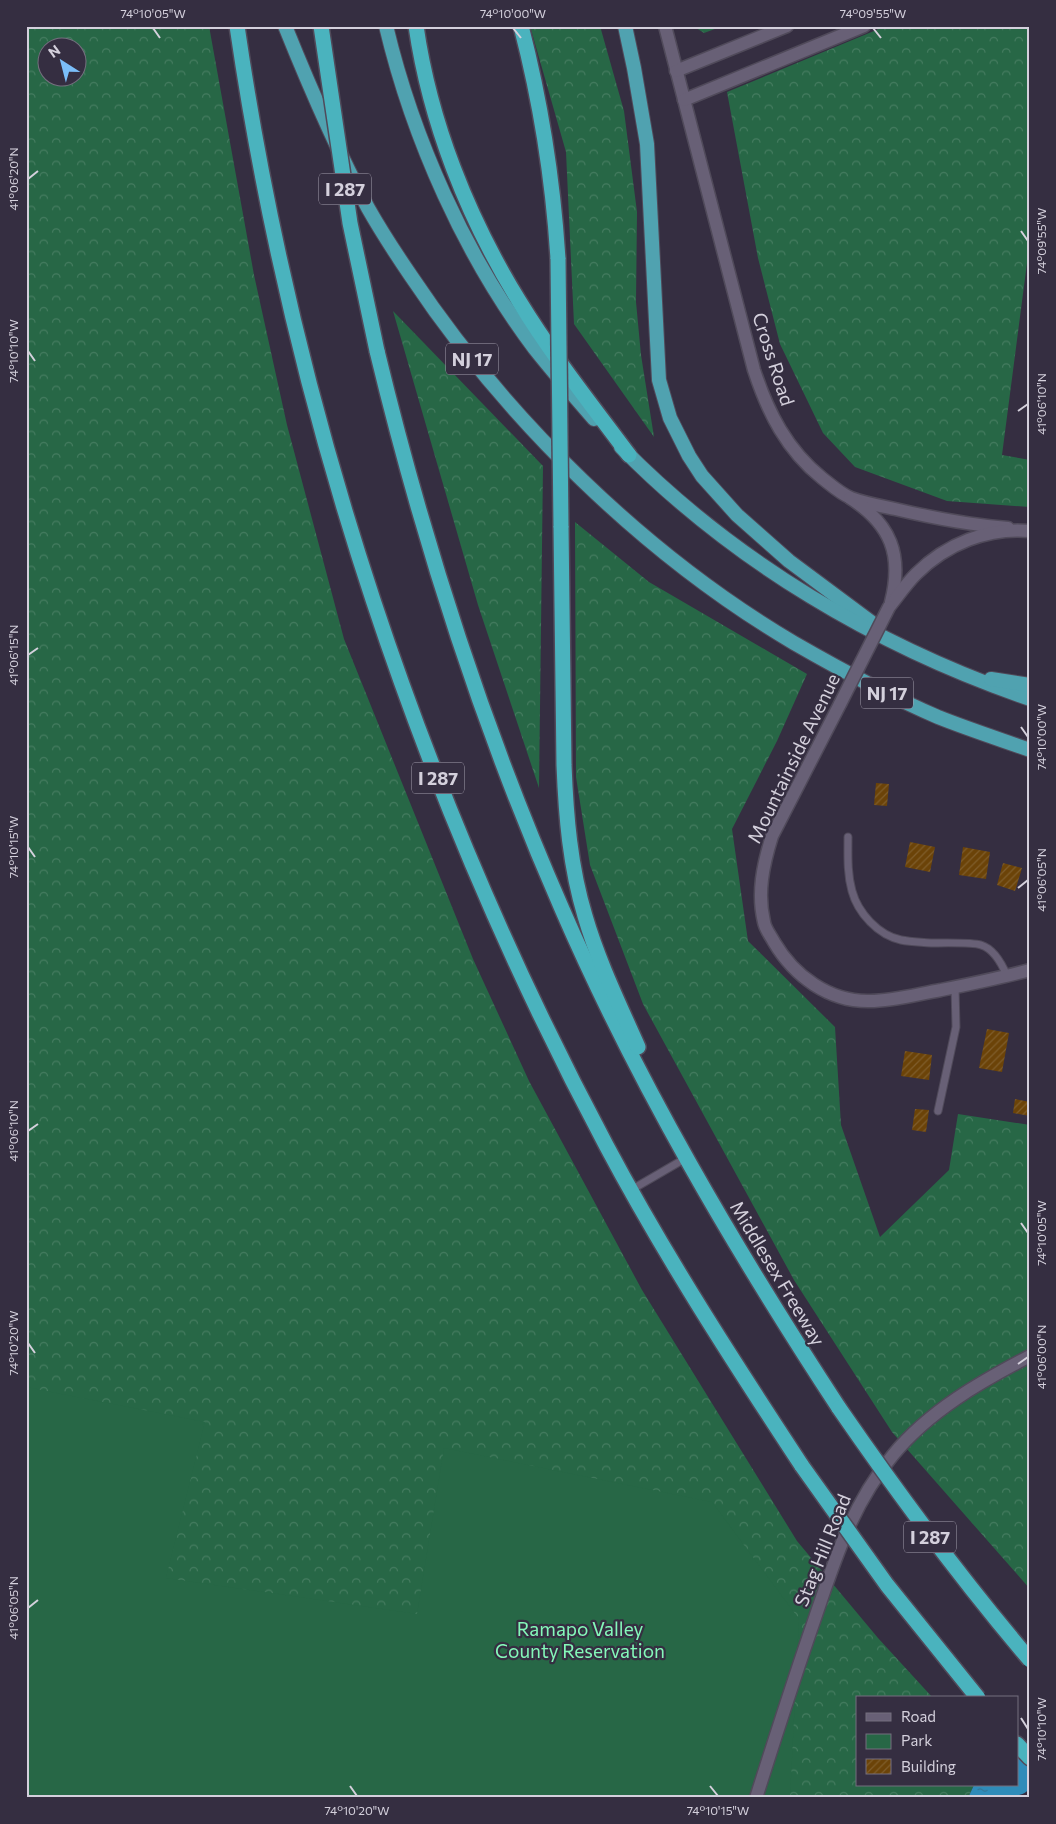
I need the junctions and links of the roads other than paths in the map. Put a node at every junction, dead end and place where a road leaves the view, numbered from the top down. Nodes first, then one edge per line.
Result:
1 (237, 26) edge
2 (285, 26) edge
3 (321, 26) edge
4 (386, 26) edge
5 (416, 26) edge
6 (521, 26) edge
7 (624, 26) edge
8 (665, 26) edge
9 (786, 26) edge
10 (864, 26) edge
11 (676, 71) junction
12 (684, 100) junction
13 (629, 455) junction
14 (850, 498) junction
15 (1026, 530) edge
16 (889, 607) junction
17 (911, 650) junction
18 (958, 673) junction
19 (1030, 685) edge
20 (1030, 699) edge
21 (1030, 750) edge
22 (848, 837) dead end
23 (1030, 970) edge
24 (1030, 975) edge
25 (1008, 976) junction
26 (954, 987) junction
27 (938, 1111) dead end
28 (686, 1158) junction
29 (631, 1190) junction
30 (1030, 1356) edge
31 (1030, 1660) edge
32 (976, 1696) edge
33 (1018, 1745) edge
34 (1030, 1758) edge
35 (756, 1798) edge

1 - 29 highway, I 287
2 - 21 highway, NJ 17
3 - 28 highway, I 287, bridge
4 - 13 highway, NJ 17
5 - 13 highway
6 - 28 highway, bridge
7 - 17 highway
8 - 11 street, Cross Road
9 - 11 street
10 - 12 street
11 - 12 street, Cross Road
12 - 14 street, Cross Road
13 - 17 highway, NJ 17
14 - 15 street, Cross Road
14 - 16 street, Mountainside Avenue
15 - 16 street, Mountainside Avenue
16 - 26 street, Mountainside Avenue, bridge
17 - 18 highway, NJ 17
18 - 19 highway
18 - 20 highway, NJ 17
22 - 25 lane
23 - 25 street, Mountainside Avenue
24 - 25 street, Mountainside Avenue
25 - 26 street, Mountainside Avenue
26 - 27 lane
28 - 29 lane
28 - 31 highway, Middlesex Freeway / I 287, bridge
29 - 32 highway, I 287, bridge
30 - 35 street, Stag Hill Road
33 - 34 highway

